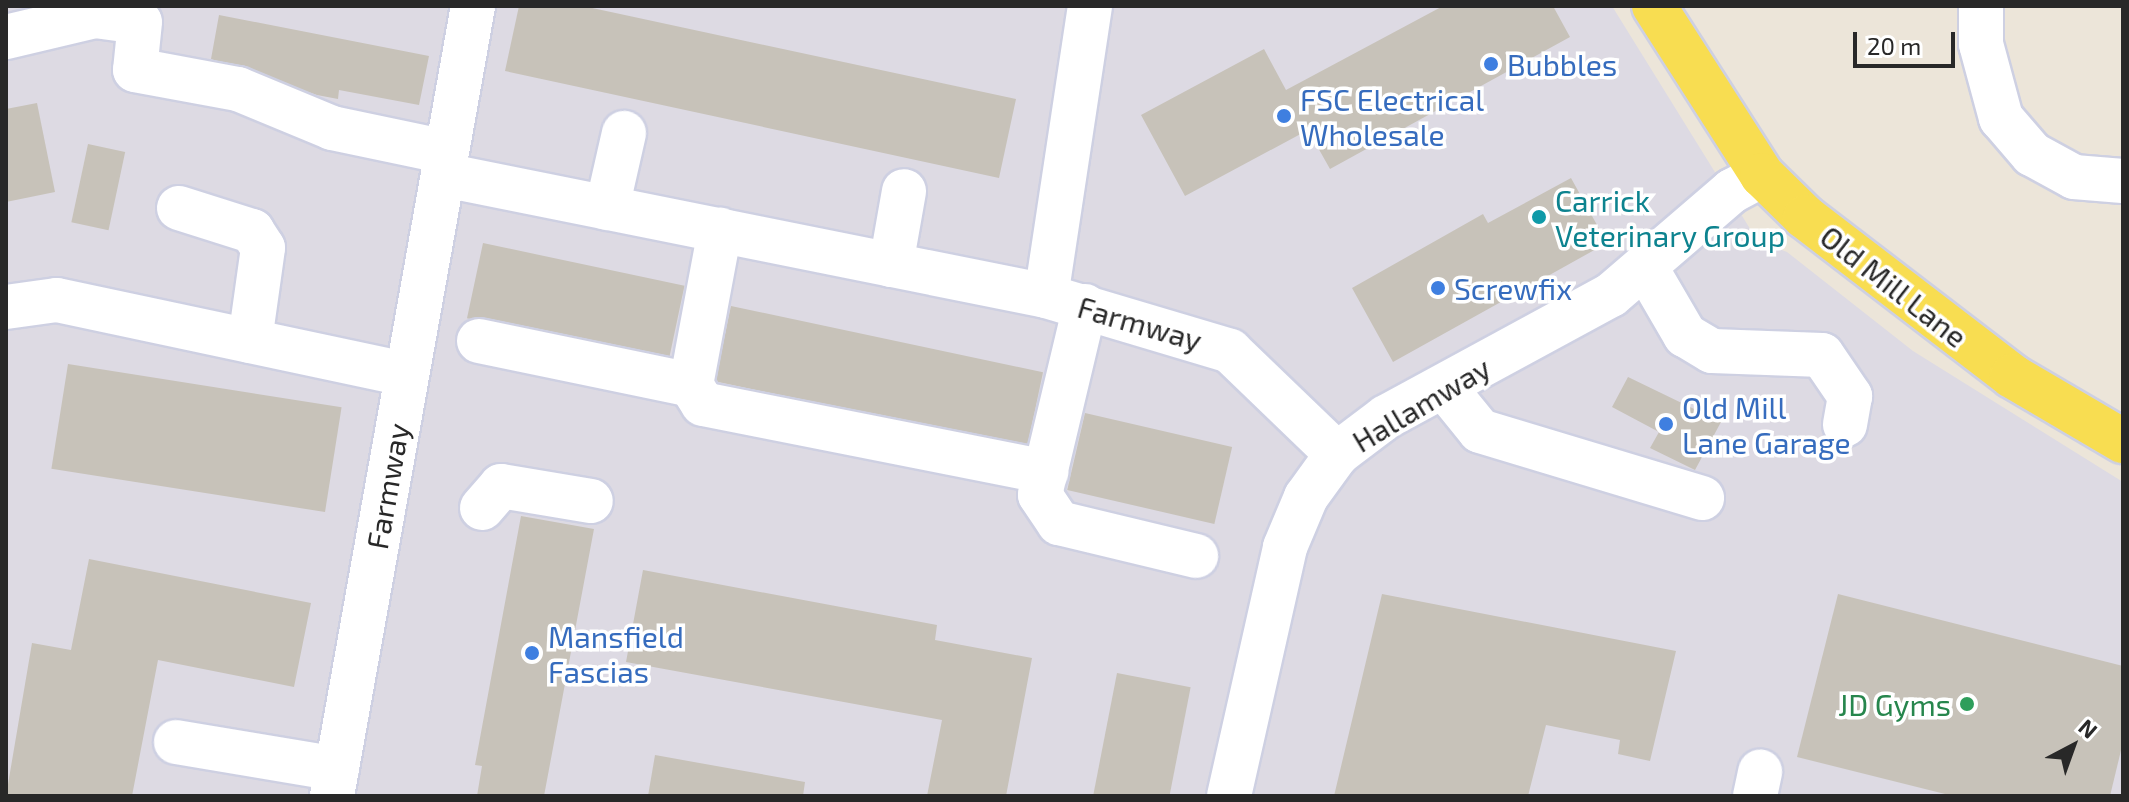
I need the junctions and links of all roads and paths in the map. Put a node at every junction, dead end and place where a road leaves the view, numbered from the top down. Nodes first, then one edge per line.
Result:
1 (473, 6) edge
2 (1090, 6) edge
3 (1654, 6) edge
4 (1981, 6) edge
5 (6, 37) edge
6 (624, 133) dead end
7 (446, 164) junction
8 (1762, 175) junction
9 (2123, 181) edge
10 (904, 191) dead end
11 (179, 208) dead end
12 (607, 208) junction
13 (720, 230) junction
14 (891, 265) junction
15 (1646, 268) junction
16 (15, 295) edge
17 (1065, 301) junction
18 (250, 341) junction
19 (479, 341) dead end
20 (406, 374) junction
21 (691, 385) junction
22 (1445, 388) junction
23 (1845, 425) dead end
24 (2123, 441) edge
25 (1337, 454) junction
26 (1046, 472) junction
27 (1702, 498) dead end
28 (591, 501) dead end
29 (482, 508) dead end
30 (1196, 556) dead end
31 (176, 742) dead end
32 (334, 783) edge
33 (1229, 796) edge

1 - 7 street, Farmway
2 - 17 street, Farmway
3 - 8 main road, Old Mill Lane
4 - 9 street
5 - 7 street
6 - 12 street
7 - 12 street, Farmway
7 - 20 street, Farmway
8 - 15 street, Hallamway
8 - 24 main road, Old Mill Lane
10 - 14 street
11 - 18 street
12 - 13 street, Farmway
13 - 14 street, Farmway
13 - 21 street
14 - 17 street, Farmway
15 - 22 street, Hallamway
15 - 23 street
16 - 18 street
17 - 25 street, Farmway
17 - 26 street
18 - 20 street
19 - 21 street
20 - 32 street, Farmway
21 - 26 street
22 - 25 street, Hallamway
22 - 27 street
25 - 33 street, Hallamway
26 - 30 street
28 - 29 street
31 - 32 street

